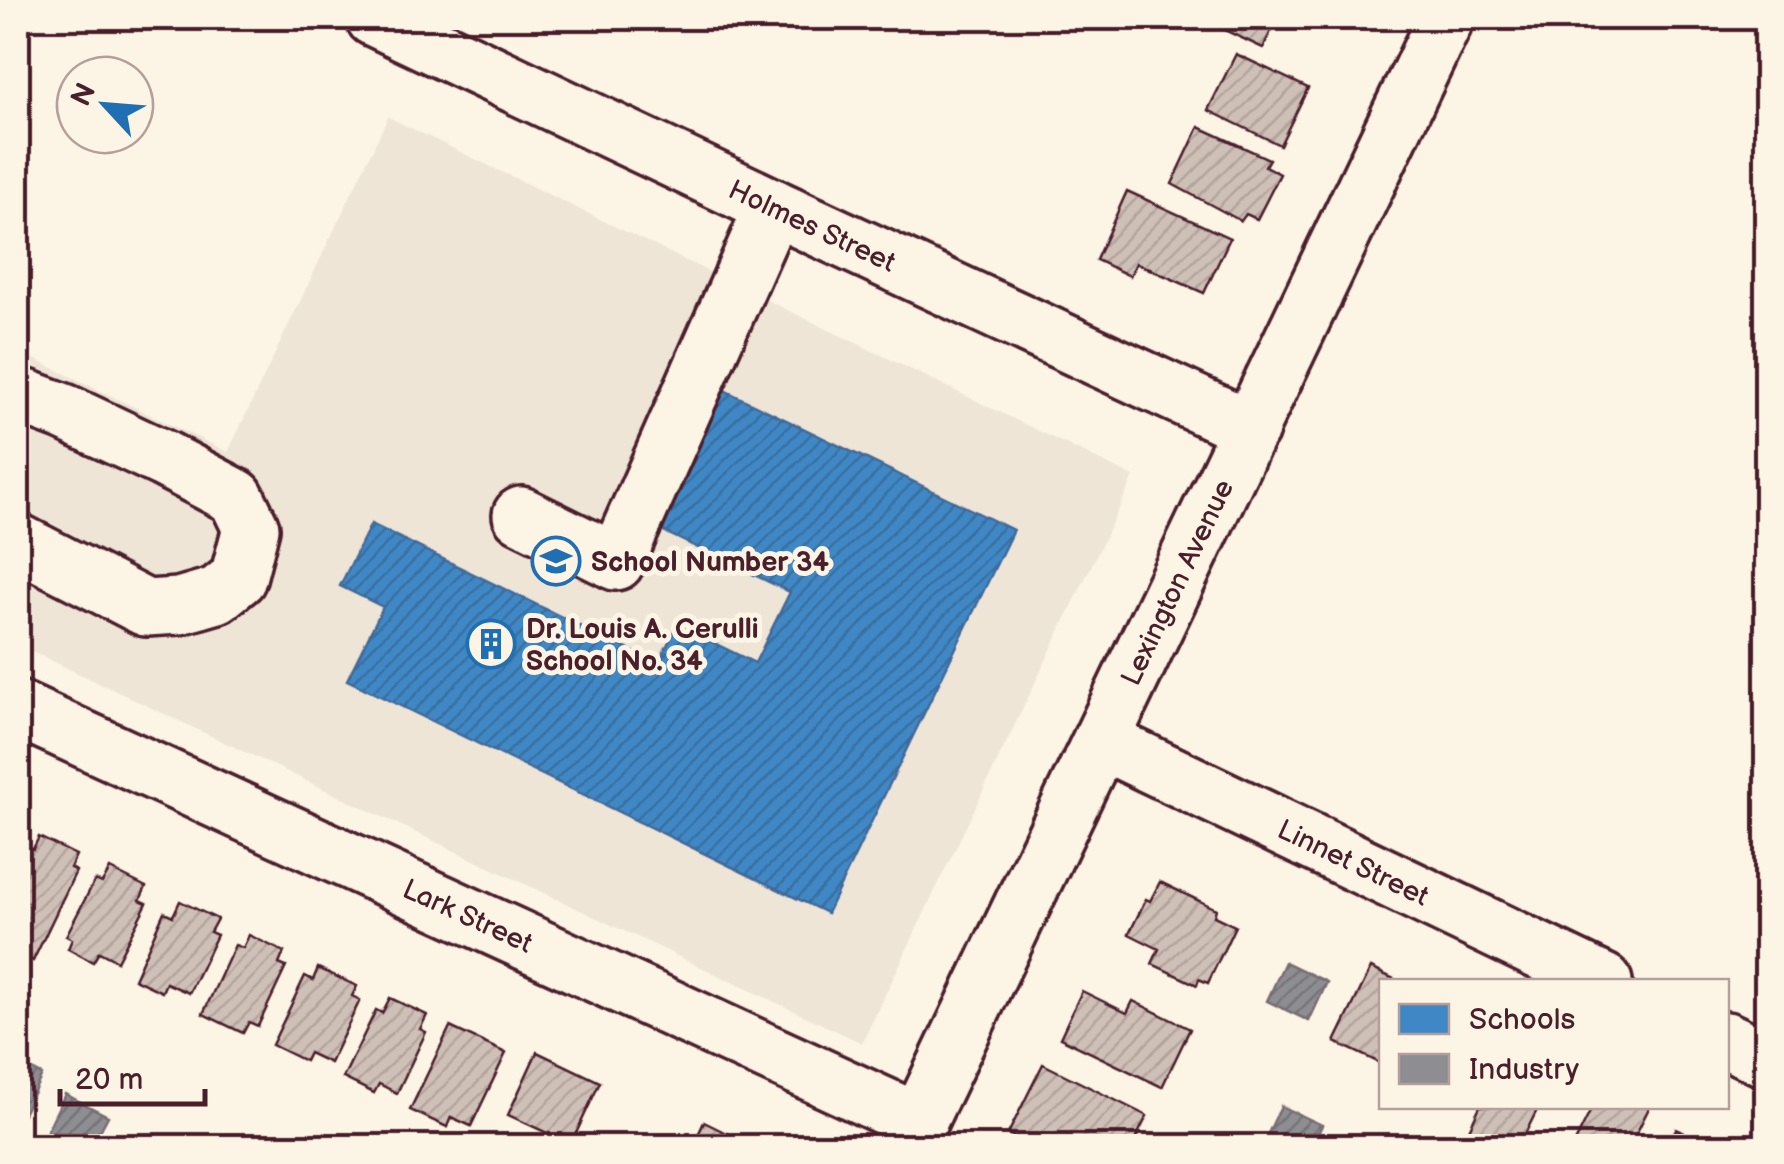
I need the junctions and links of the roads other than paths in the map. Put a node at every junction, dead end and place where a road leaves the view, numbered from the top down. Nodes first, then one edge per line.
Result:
1 (374, 18) edge
2 (1446, 18) edge
3 (773, 207) junction
4 (18, 398) edge
5 (1251, 429) junction
6 (521, 515) dead end
7 (18, 542) edge
8 (18, 709) edge
9 (1102, 741) junction
10 (1598, 979) edge
11 (1729, 1042) edge
12 (1766, 1060) edge
13 (913, 1134) edge

1 - 3 street, Holmes Street
2 - 5 street, Lexington Avenue
3 - 5 street, Holmes Street
3 - 6 street
4 - 7 street
5 - 9 street, Lexington Avenue
8 - 13 street, Lark Street
9 - 10 street, Linnet Street
9 - 13 street, Lexington Avenue
11 - 12 street

